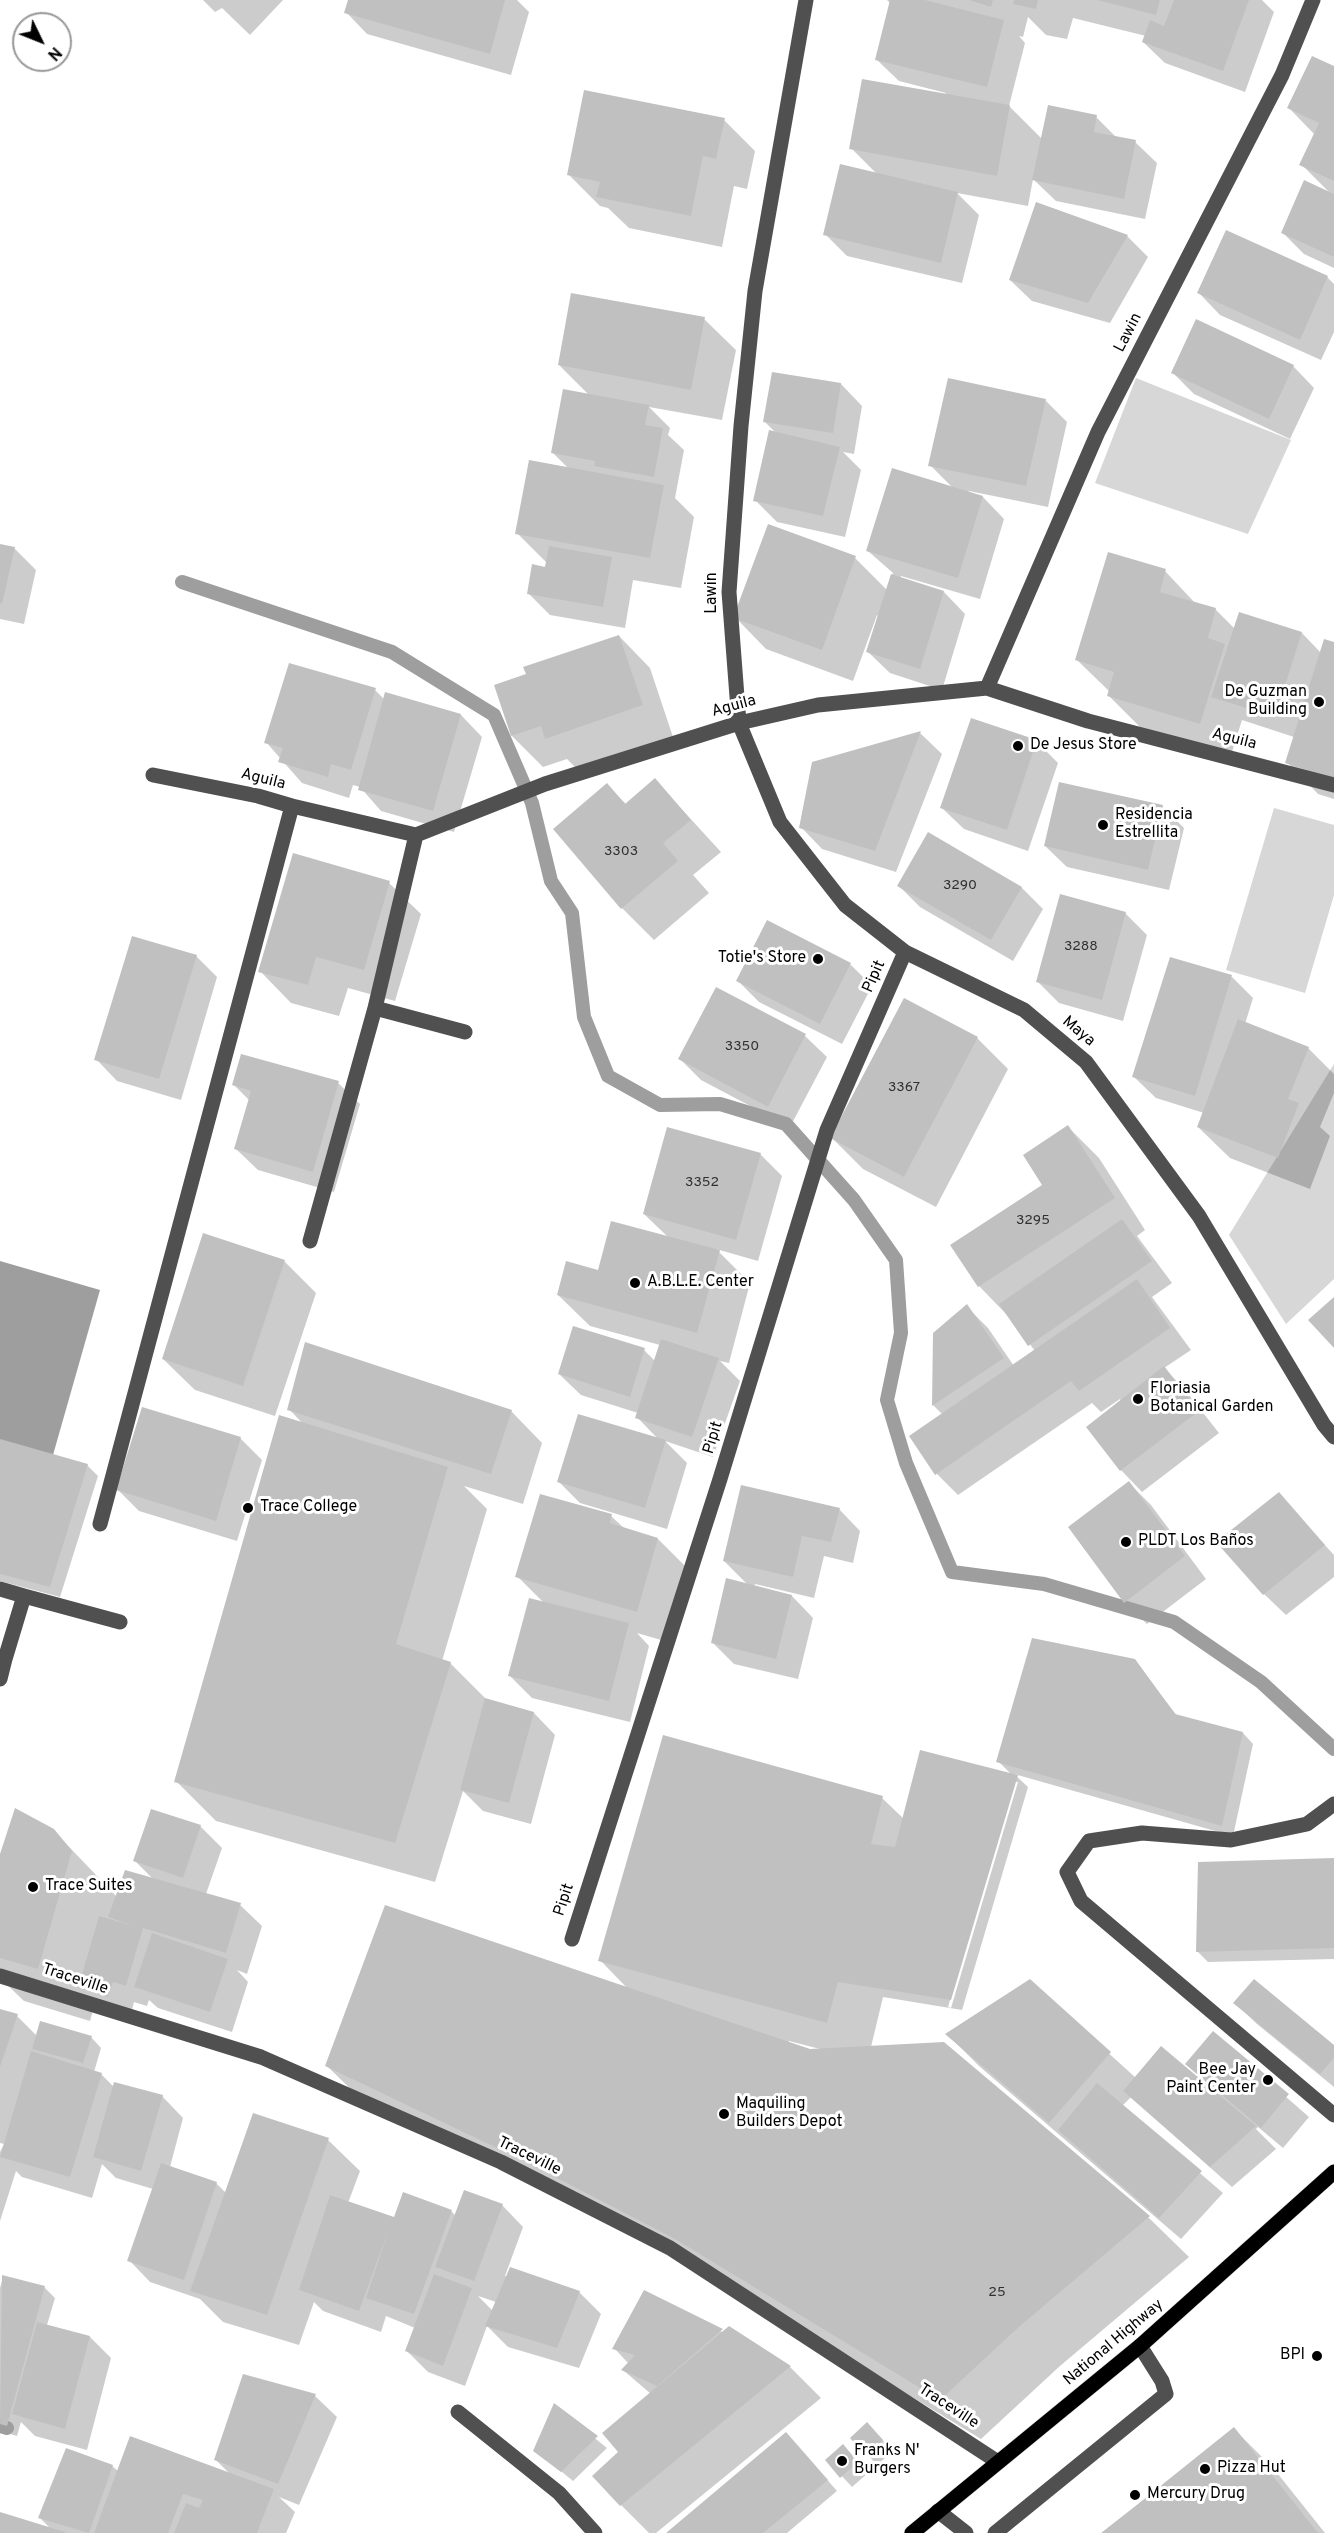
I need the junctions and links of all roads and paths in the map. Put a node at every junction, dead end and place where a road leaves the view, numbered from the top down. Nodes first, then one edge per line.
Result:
1 (806, 0) edge
2 (1312, 0) edge
3 (987, 688) junction
4 (739, 723) junction
5 (153, 775) dead end
6 (1334, 785) edge
7 (292, 806) junction
8 (416, 835) junction
9 (905, 952) junction
10 (375, 1008) junction
11 (465, 1032) dead end
12 (310, 1240) dead end
13 (1334, 1437) edge
14 (100, 1524) dead end
15 (0, 1589) edge
16 (24, 1596) junction
17 (120, 1622) dead end
18 (2, 1659) edge
19 (0, 1679) edge
20 (1334, 1804) edge
21 (572, 1939) dead end
22 (0, 1976) edge
23 (1334, 2115) edge
24 (1334, 2172) edge
25 (1140, 2346) junction
26 (458, 2412) dead end
27 (998, 2463) junction
28 (938, 2511) junction
29 (595, 2533) edge
30 (912, 2533) edge
31 (966, 2533) edge
32 (995, 2533) edge

1 - 4 street, Lawin
2 - 3 street, Lawin
3 - 4 street, Aguila
3 - 6 street, Aguila
4 - 8 street, Aguila
4 - 9 street, Maya
5 - 7 street, Aguila
7 - 8 street, Aguila
7 - 14 street
8 - 10 street
9 - 13 street, Maya
9 - 21 street, Pipit
10 - 11 street
10 - 12 street
15 - 16 street
16 - 17 street
16 - 18 street
18 - 19 street
20 - 23 street
22 - 27 street, Traceville
24 - 25 main road, National Highway
25 - 27 main road, National Highway
25 - 32 street
26 - 29 street
27 - 28 main road, National Highway
28 - 30 main road, National Highway
28 - 31 street

